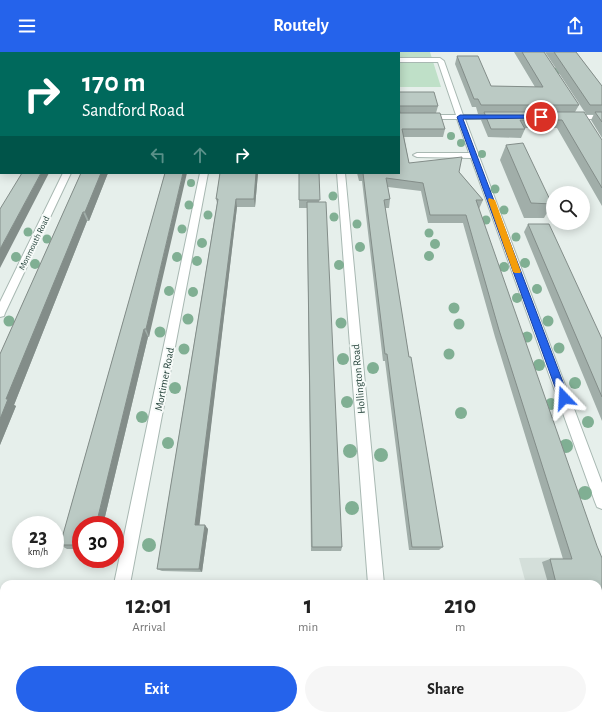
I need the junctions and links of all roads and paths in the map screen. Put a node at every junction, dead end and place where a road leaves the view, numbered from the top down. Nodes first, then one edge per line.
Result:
1 (436, 52) edge
2 (400, 60) edge
3 (439, 60) junction
4 (400, 117) edge
5 (460, 117) junction
6 (509, 117) edge
7 (560, 117) edge
8 (602, 117) edge
9 (417, 155) dead end
10 (475, 156) junction
11 (67, 174) edge
12 (204, 174) edge
13 (342, 174) edge
14 (0, 313) edge
15 (602, 502) edge
16 (123, 580) edge
17 (376, 580) edge

1 - 3 street
2 - 3 street
3 - 5 street
4 - 5 street
5 - 6 street
5 - 10 street
7 - 8 street
9 - 10 street
10 - 15 street
11 - 14 street, Monmouth Road
12 - 16 street, Mortimer Road
13 - 17 street, Hollington Road

